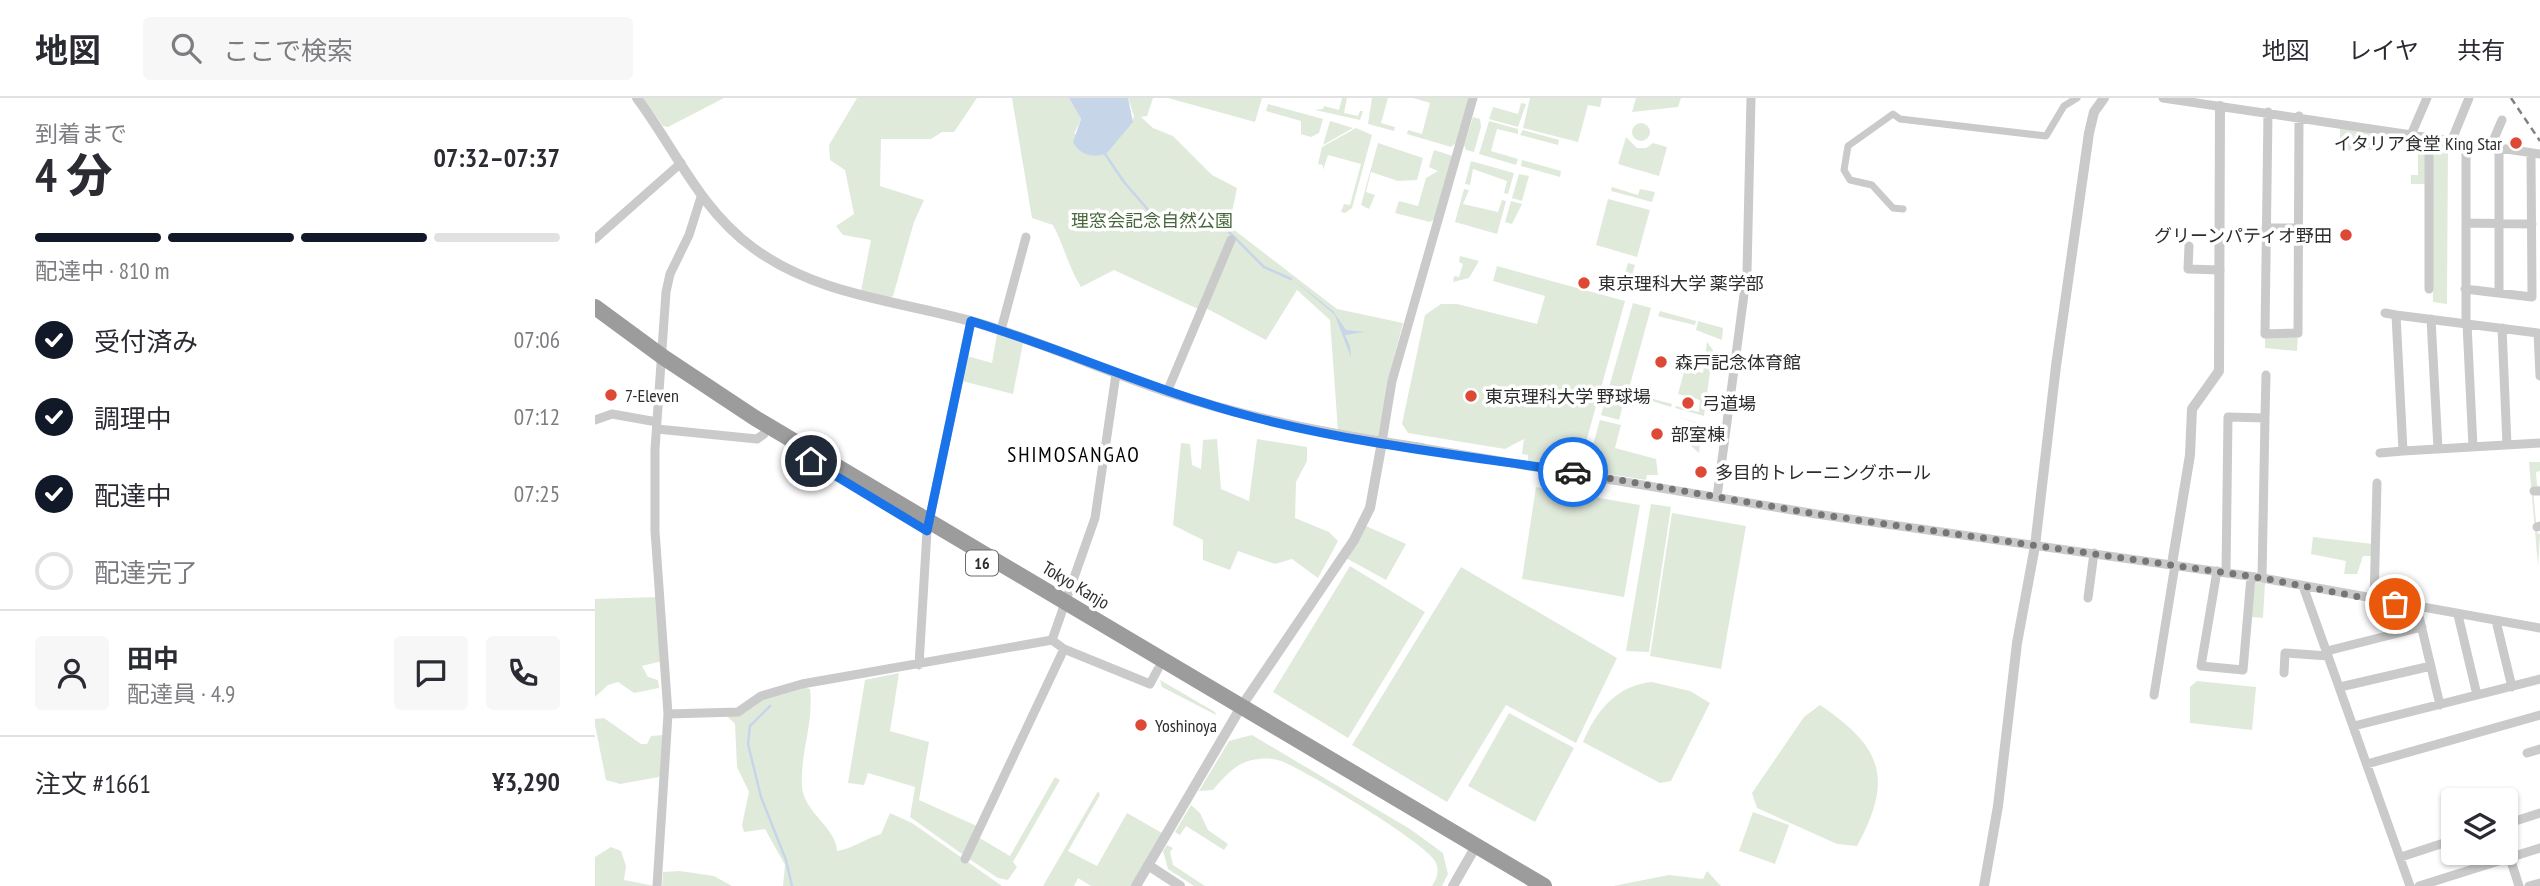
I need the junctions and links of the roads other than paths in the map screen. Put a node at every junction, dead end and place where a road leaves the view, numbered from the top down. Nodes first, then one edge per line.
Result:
1 (637, 98) edge
2 (1473, 98) edge
3 (1751, 98) edge
4 (2077, 98) edge
5 (2104, 98) edge
6 (2162, 98) edge
7 (2427, 98) edge
8 (2469, 98) edge
9 (2220, 106) junction
10 (2268, 112) junction
11 (2299, 117) junction
12 (2502, 120) dead end
13 (2411, 135) junction
14 (2429, 138) junction
15 (2451, 142) junction
16 (2466, 144) junction
17 (2494, 149) junction
18 (2536, 154) edge
19 (681, 163) junction
20 (701, 197) junction
21 (1903, 209) dead end
22 (2466, 223) junction
23 (2499, 224) junction
24 (2532, 224) junction
25 (2266, 228) junction
26 (2298, 228) junction
27 (1026, 237) dead end
28 (595, 239) edge
29 (1231, 240) dead end
30 (2189, 246) dead end
31 (2220, 270) junction
32 (2428, 289) dead end
33 (2465, 289) junction
34 (2498, 293) junction
35 (2536, 297) edge
36 (595, 307) edge
37 (2385, 313) dead end
38 (2396, 315) junction
39 (595, 319) edge
40 (2431, 319) junction
41 (971, 321) junction
42 (2466, 324) junction
43 (2502, 328) junction
44 (1001, 330) junction
45 (663, 363) junction
46 (1116, 374) junction
47 (2266, 375) dead end
48 (2540, 376) edge
49 (1167, 392) junction
50 (2265, 418) junction
51 (595, 420) edge
52 (657, 426) junction
53 (764, 434) junction
54 (1382, 442) junction
55 (2540, 443) edge
56 (2507, 445) junction
57 (2473, 447) junction
58 (1422, 449) joint
59 (2438, 449) junction
60 (2403, 451) junction
61 (2380, 453) dead end
62 (2377, 483) dead end
63 (1717, 497) junction
64 (928, 526) junction
65 (2035, 546) junction
66 (2094, 553) junction
67 (2173, 565) junction
68 (2221, 572) junction
69 (2251, 577) junction
70 (2262, 578) junction
71 (2304, 586) junction
72 (2088, 598) dead end
73 (2374, 601) junction
74 (1065, 607) junction
75 (2417, 608) junction
76 (2458, 615) junction
77 (2496, 621) junction
78 (2422, 627) junction
79 (2539, 628) edge
80 (2540, 639) edge
81 (1052, 640) junction
82 (1065, 649) junction
83 (2327, 653) junction
84 (919, 665) junction
85 (2431, 666) junction
86 (1158, 669) junction
87 (2284, 673) dead end
88 (2540, 679) edge
89 (2340, 687) junction
90 (2512, 687) junction
91 (2154, 695) dead end
92 (2477, 695) junction
93 (2440, 705) junction
94 (1239, 711) junction
95 (668, 714) junction
96 (2540, 715) edge
97 (2354, 726) junction
98 (2540, 749) edge
99 (2527, 753) dead end
100 (2367, 764) junction
101 (2540, 813) edge
102 (2518, 820) edge
103 (2441, 844) edge
104 (2540, 848) edge
105 (1473, 850) junction
106 (2518, 855) edge
107 (2401, 857) junction
108 (965, 859) dead end
109 (1148, 865) junction
110 (2487, 865) edge
111 (2512, 865) edge
112 (2540, 883) edge
113 (657, 886) edge
114 (1136, 886) edge
115 (1180, 886) edge
116 (1453, 886) edge
117 (1523, 886) edge
118 (1544, 886) edge
119 (1984, 886) edge
120 (2410, 886) edge
121 (2419, 886) edge
122 (2519, 886) edge
123 (2529, 886) edge

1 - 19 street
2 - 54 street
3 - 63 street
4 - 21 street
5 - 65 street
6 - 9 street
7 - 13 street
8 - 15 street
9 - 10 street
9 - 31 street
10 - 11 street
10 - 25 street
11 - 13 street
11 - 26 street
12 - 17 street
13 - 14 street
14 - 15 street
14 - 32 street
15 - 16 street
16 - 17 street
16 - 22 street
17 - 18 street
17 - 23 street
18 - 24 street
19 - 20 street
19 - 28 street
20 - 41 street
20 - 45 street
22 - 23 street
22 - 33 street
23 - 24 street
23 - 34 street
24 - 35 street
25 - 26 street
25 - 26 street
27 - 44 street
29 - 49 street
30 - 31 street
31 - 67 street
33 - 34 street
33 - 42 street
34 - 35 street
36 - 45 highway, Tokyo Kanjo / 16
37 - 38 street
38 - 40 street
38 - 60 street
39 - 45 highway, Tokyo Kanjo / 16
40 - 42 street
40 - 59 street
41 - 44 street
41 - 64 street
42 - 43 street
42 - 57 street
43 - 48 street
43 - 56 street
44 - 46 street
45 - 52 street
45 - 53 highway, Tokyo Kanjo / 16
45 - 64 highway, Tokyo Kanjo / 16
46 - 49 street
46 - 74 street
47 - 50 street
49 - 54 street
50 - 68 street
50 - 70 street
51 - 52 street
52 - 53 street
52 - 95 street
53 - 64 highway, Tokyo Kanjo / 16
54 - 58 street
54 - 94 street
55 - 56 street
56 - 57 street
57 - 59 street
58 - 63 street
59 - 60 street
60 - 61 street
62 - 73 street
63 - 65 street
64 - 74 highway, Tokyo Kanjo / 16
64 - 84 street
65 - 66 street
65 - 119 street
66 - 67 street
66 - 72 street
67 - 68 street
67 - 91 street
68 - 69 street
68 - 69 street
69 - 70 street
70 - 71 street
71 - 73 street
71 - 83 street
73 - 75 street
74 - 81 street
74 - 86 highway, Tokyo Kanjo / 16
74 - 94 highway, Tokyo Kanjo / 16
75 - 76 street
75 - 78 street
76 - 77 street
76 - 92 street
77 - 79 street
77 - 90 street
78 - 83 street
78 - 85 street
79 - 80 street
81 - 82 street
81 - 84 street
82 - 86 street
82 - 108 street
83 - 87 street
83 - 89 street
84 - 95 street
85 - 89 street
85 - 93 street
86 - 94 highway, Tokyo Kanjo / 16
88 - 90 street
89 - 97 street
90 - 92 street
92 - 93 street
93 - 97 street
94 - 105 highway, Tokyo Kanjo / 16
94 - 109 street
95 - 113 street
96 - 100 street
97 - 100 street
98 - 99 street
100 - 107 street
101 - 102 street
103 - 107 street
104 - 106 street
105 - 116 street
105 - 117 highway, Tokyo Kanjo / 16
105 - 118 highway, Tokyo Kanjo / 16
107 - 120 street
109 - 114 street
109 - 115 street
110 - 121 street
111 - 122 street
112 - 123 street

